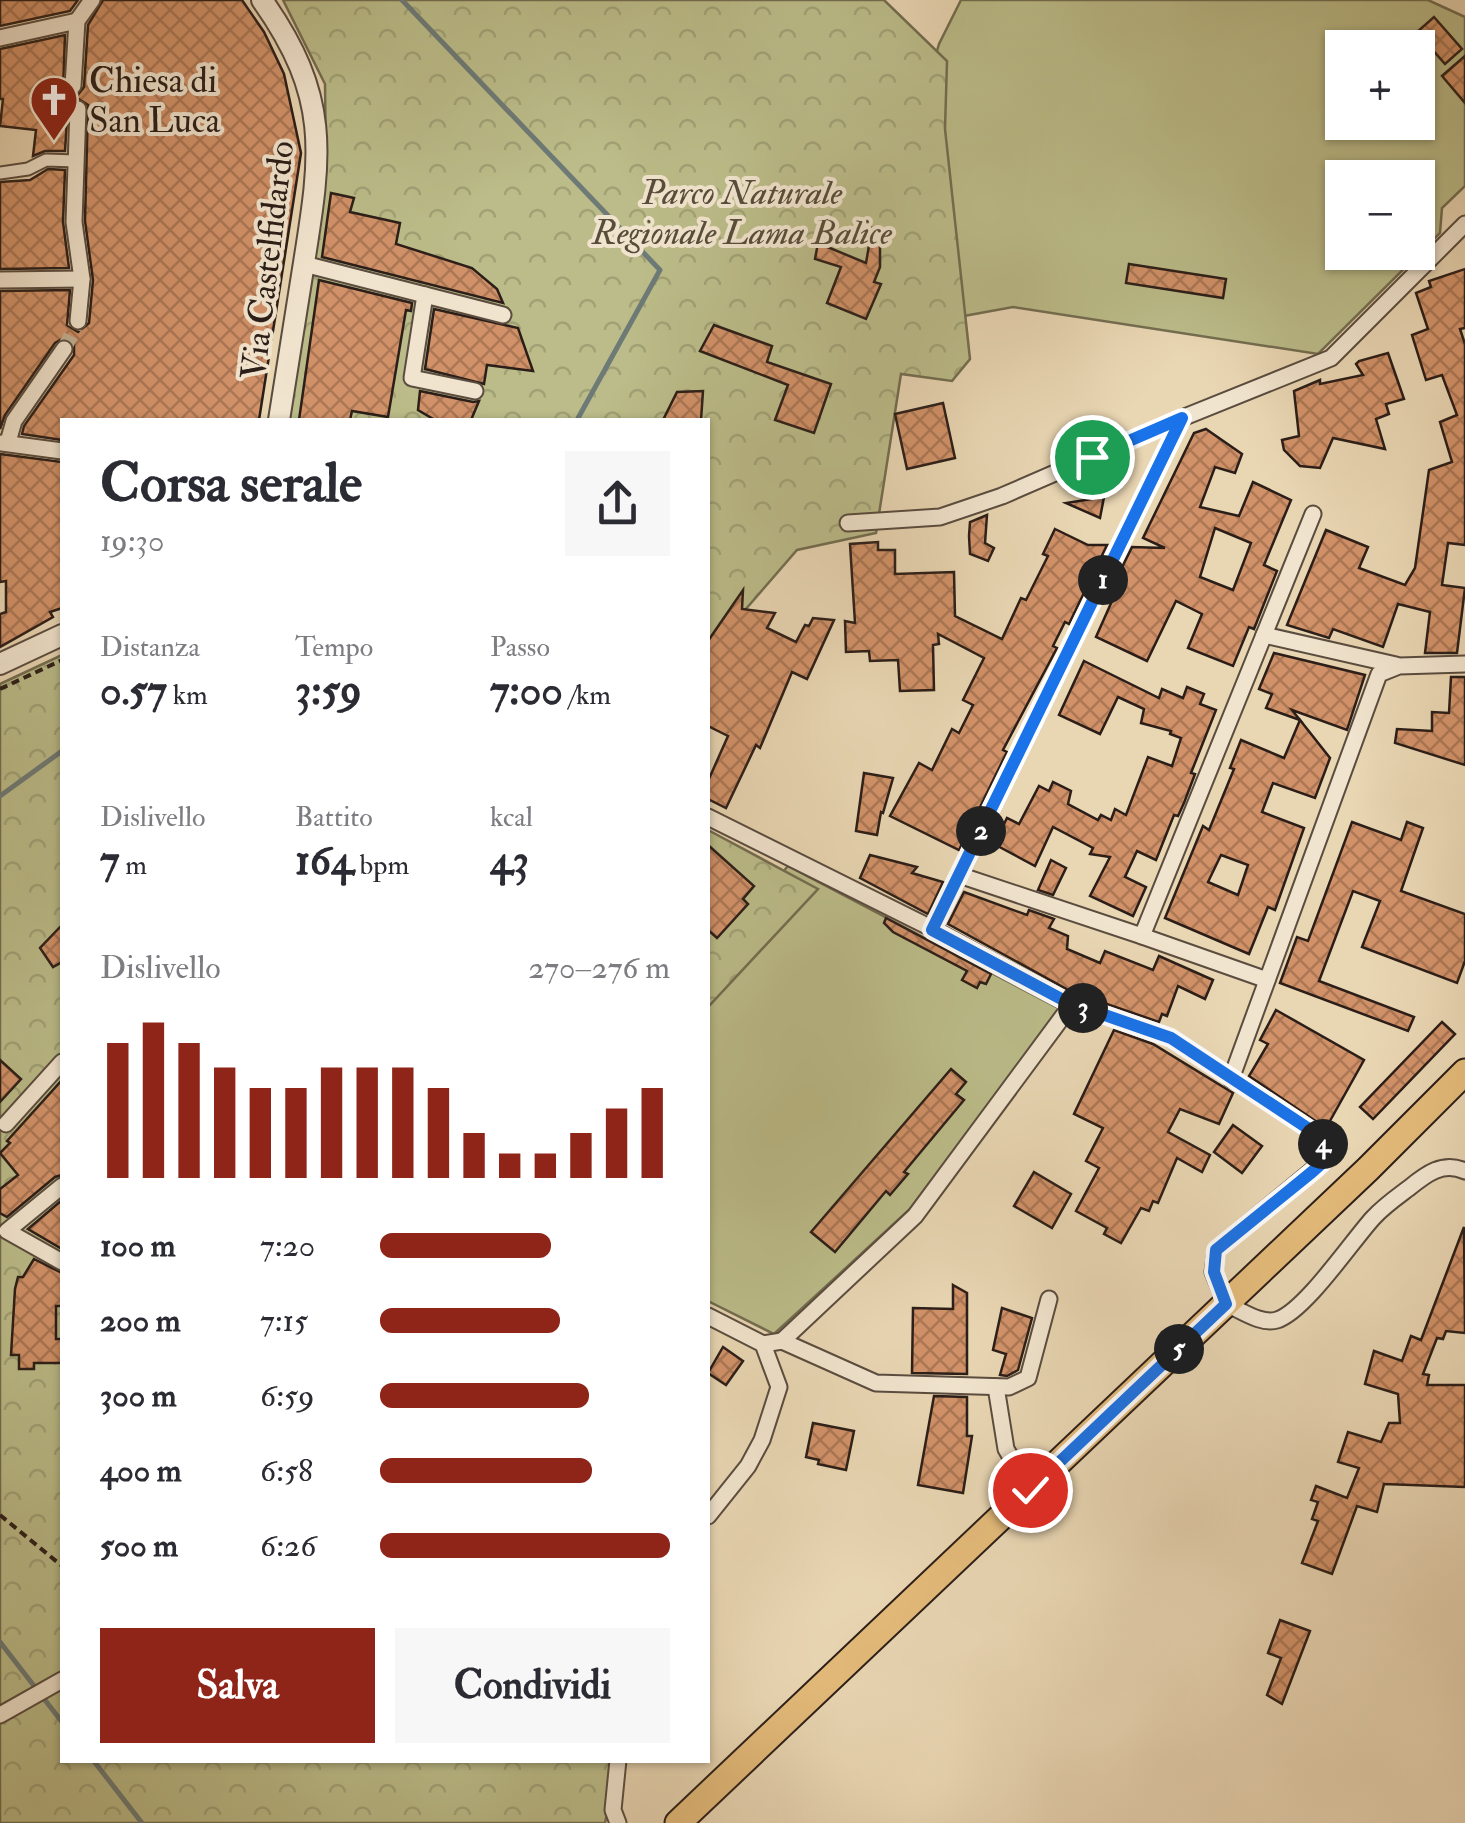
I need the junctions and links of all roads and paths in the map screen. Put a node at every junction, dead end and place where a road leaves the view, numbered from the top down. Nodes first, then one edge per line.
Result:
1 (92, 0) edge
2 (262, 0) edge
3 (78, 21) junction
4 (0, 38) edge
5 (73, 86) dead end
6 (78, 109) dead end
7 (76, 161) junction
8 (0, 173) edge
9 (1465, 224) edge
10 (304, 264) junction
11 (82, 279) junction
12 (0, 280) edge
13 (426, 295) junction
14 (504, 315) dead end
15 (78, 321) tunnel mouth
16 (64, 349) tunnel mouth
17 (475, 391) dead end
18 (279, 418) edge
19 (1182, 418) junction
20 (4, 442) edge
21 (60, 451) edge
22 (1313, 514) dead end
23 (848, 523) dead end
24 (1264, 635) junction
25 (60, 636) edge
26 (60, 661) edge
27 (0, 664) edge
28 (1465, 664) edge
29 (1399, 666) junction
30 (0, 689) edge
31 (710, 817) edge
32 (960, 875) junction
33 (932, 930) junction
34 (1142, 936) junction
35 (1267, 980) junction
36 (1072, 1004) junction
37 (60, 1064) edge
38 (1465, 1072) edge
39 (1231, 1079) junction
40 (6, 1124) dead end
41 (1465, 1171) edge
42 (60, 1188) edge
43 (60, 1261) edge
44 (1049, 1298) dead end
45 (1226, 1304) junction
46 (710, 1317) edge
47 (782, 1340) junction
48 (764, 1344) junction
49 (996, 1386) junction
50 (1030, 1490) junction
51 (710, 1514) edge
52 (0, 1516) edge
53 (60, 1564) edge
54 (56, 1683) edge
55 (0, 1715) edge
56 (618, 1763) edge
57 (618, 1823) edge
58 (678, 1823) edge

1 - 3 street
2 - 10 street, Via Castelfidardo
3 - 4 street
3 - 5 street
6 - 7 street
7 - 8 street
7 - 11 street
9 - 19 street
10 - 13 street
10 - 18 street, Via Castelfidardo
11 - 12 street
11 - 15 street
13 - 14 street
13 - 17 street
16 - 20 street
19 - 23 street
19 - 32 street
20 - 21 street
22 - 24 street
24 - 29 street
24 - 34 street
25 - 27 street
26 - 30 path
28 - 29 street
29 - 35 street
31 - 33 street
32 - 33 street
32 - 34 street
33 - 36 street
34 - 35 street
35 - 39 street
36 - 39 street
36 - 47 street
37 - 40 street
38 - 45 main road
39 - 45 street
41 - 45 street
42 - 43 street
44 - 49 street
45 - 50 main road
46 - 48 street
47 - 48 street
47 - 49 street
48 - 51 street
49 - 50 street
50 - 58 main road
52 - 53 path
54 - 55 street
56 - 57 street

